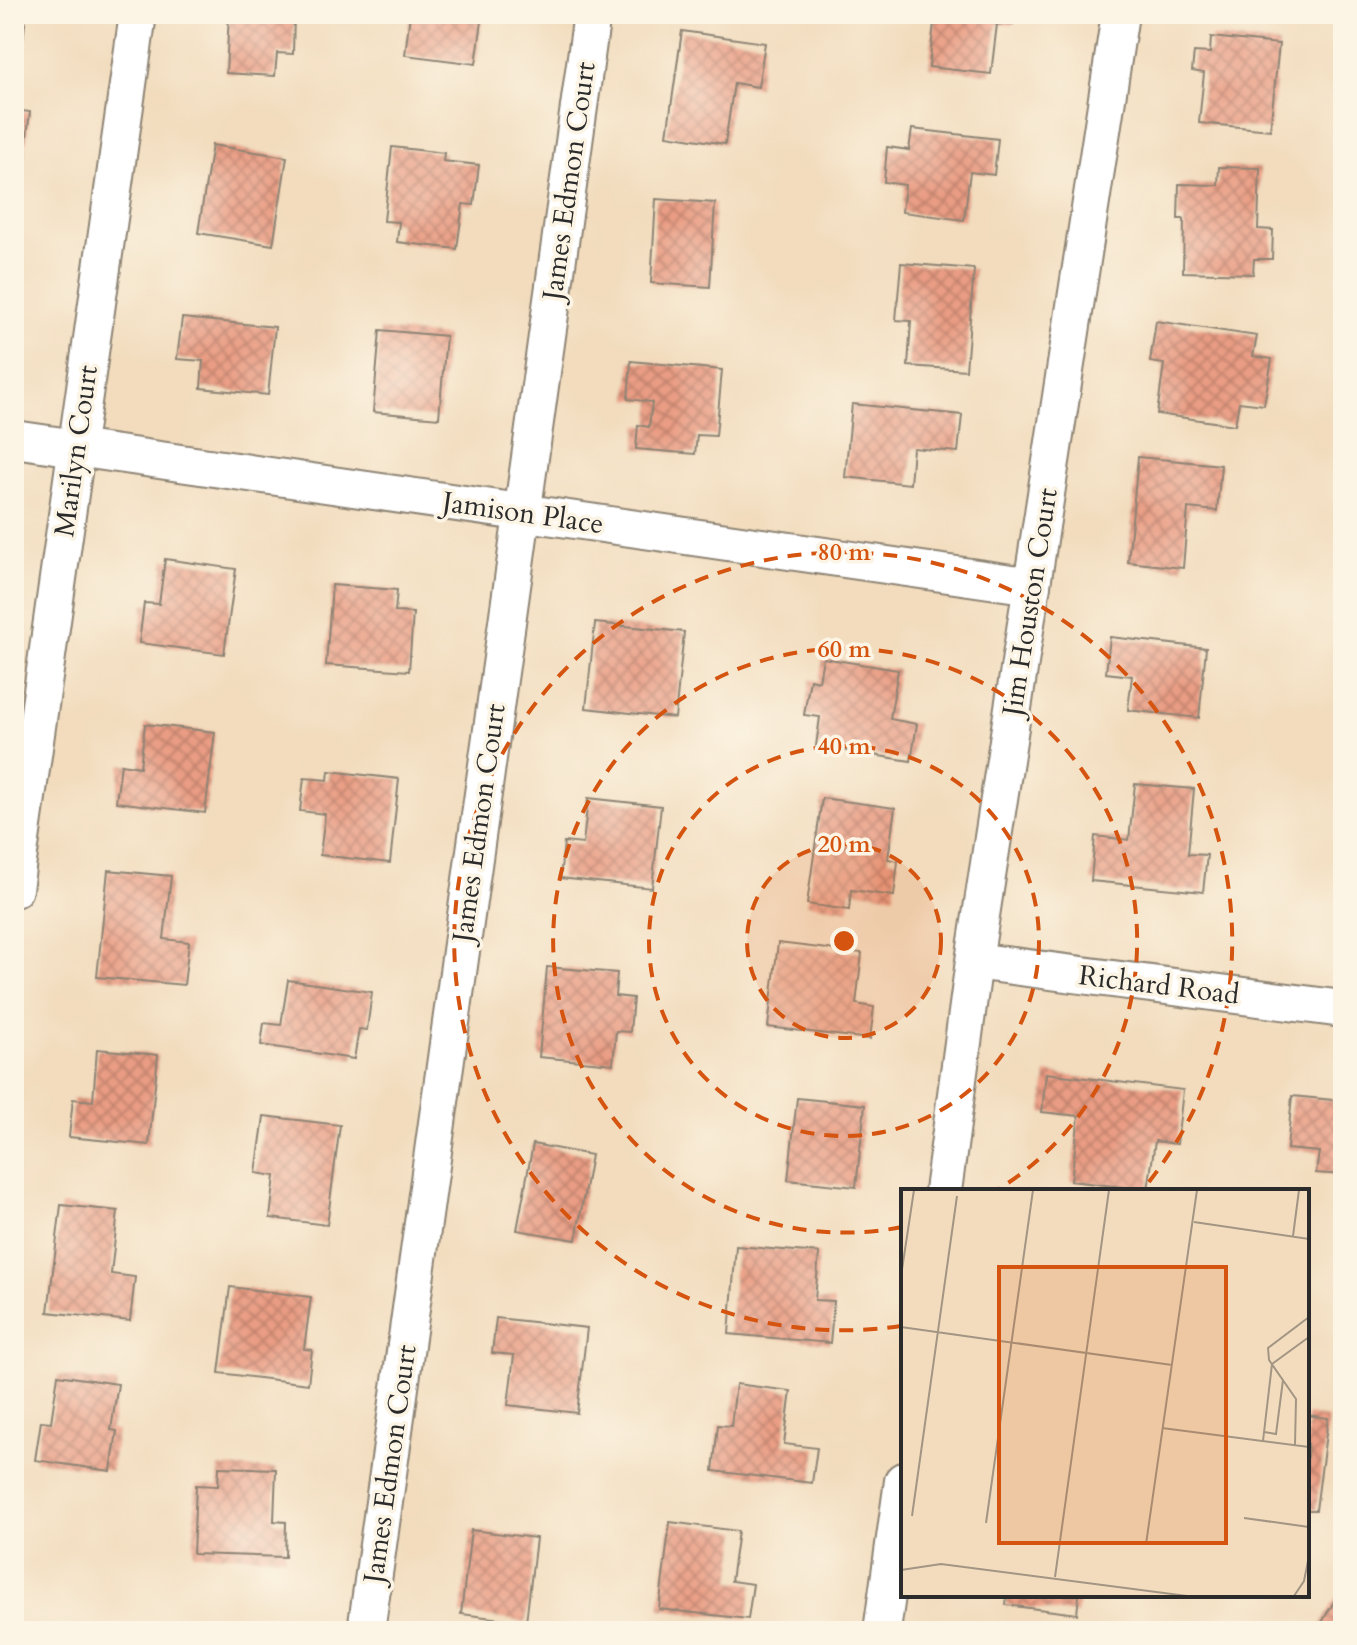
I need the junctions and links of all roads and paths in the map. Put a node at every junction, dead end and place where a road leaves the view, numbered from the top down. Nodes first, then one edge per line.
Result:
1 (138, 14) edge
2 (592, 14) edge
3 (1120, 14) edge
4 (14, 439) edge
5 (77, 447) junction
6 (522, 514) junction
7 (1032, 586) junction
8 (14, 889) edge
9 (974, 961) junction
10 (1343, 1009) edge
11 (943, 1189) edge
12 (901, 1495) edge
13 (366, 1631) edge
14 (882, 1631) edge

1 - 5 street, Marilyn Court
2 - 6 street, James Edmon Court
3 - 7 street, Jim Houston Court
4 - 5 street, Jamison Place
5 - 6 street, Jamison Place
5 - 8 street, Marilyn Court
6 - 7 street, Jamison Place
6 - 13 street, James Edmon Court
7 - 9 street, Jim Houston Court
9 - 10 street, Richard Road
9 - 11 street, Jim Houston Court
12 - 14 street

